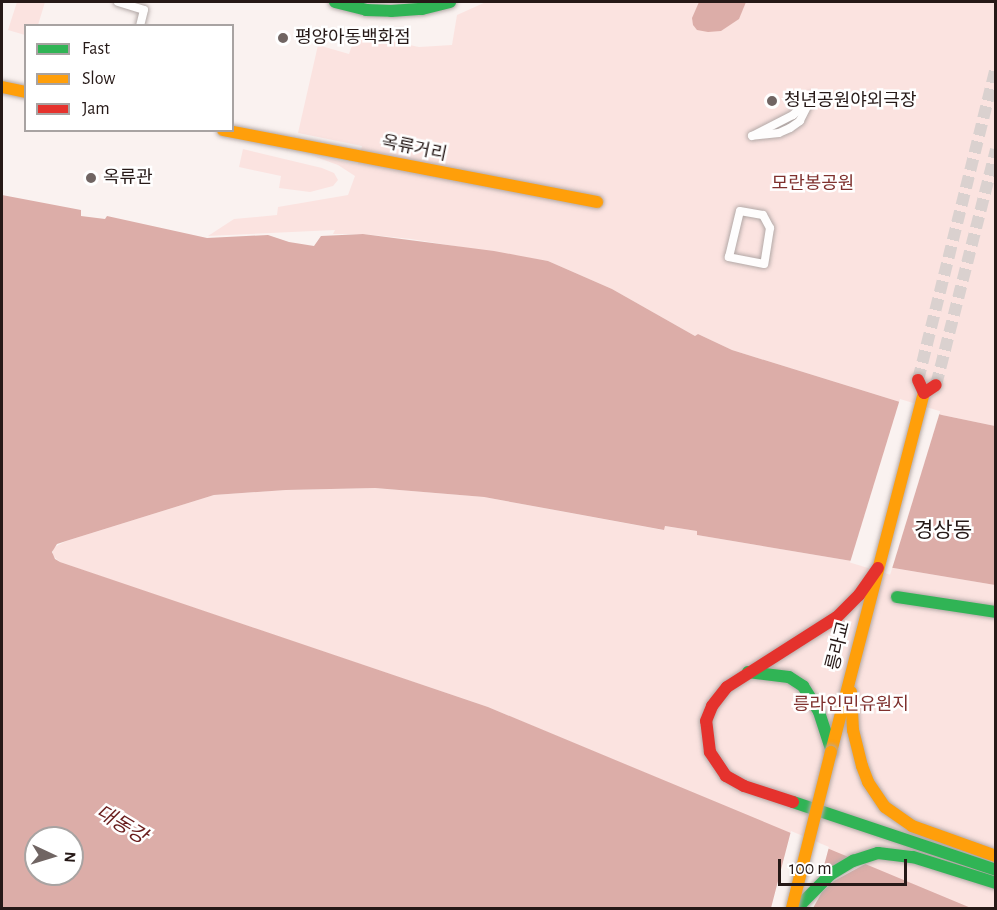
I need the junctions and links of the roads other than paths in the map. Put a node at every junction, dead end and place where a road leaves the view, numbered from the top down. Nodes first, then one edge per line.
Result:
1 (118, 2) edge
2 (335, 2) edge
3 (446, 3) edge
4 (146, 6) edge
5 (141, 24) edge
6 (2, 87) edge
7 (24, 92) edge
8 (812, 97) joint
9 (233, 132) edge
10 (597, 202) dead end
11 (763, 215) joint
12 (918, 380) tunnel mouth
13 (936, 385) tunnel mouth
14 (924, 393) junction
15 (878, 568) junction
16 (897, 597) dead end
17 (996, 612) edge
18 (748, 672) junction
19 (850, 679) junction
20 (831, 752) junction
21 (996, 856) edge
22 (996, 870) edge
23 (996, 883) edge
24 (792, 909) edge
25 (797, 909) edge

1 - 4 street
2 - 3 main road
4 - 5 street
6 - 7 main road
8 - 8 street
9 - 10 main road, 옥류거리
11 - 11 street
12 - 14 main road
13 - 14 main road
14 - 15 main road, 릉라교
15 - 18 main road
15 - 19 main road, 릉라교
16 - 17 main road
18 - 20 main road
18 - 22 main road
19 - 20 main road, 릉라교
19 - 21 main road
20 - 24 main road, 릉라교, bridge
23 - 25 main road

